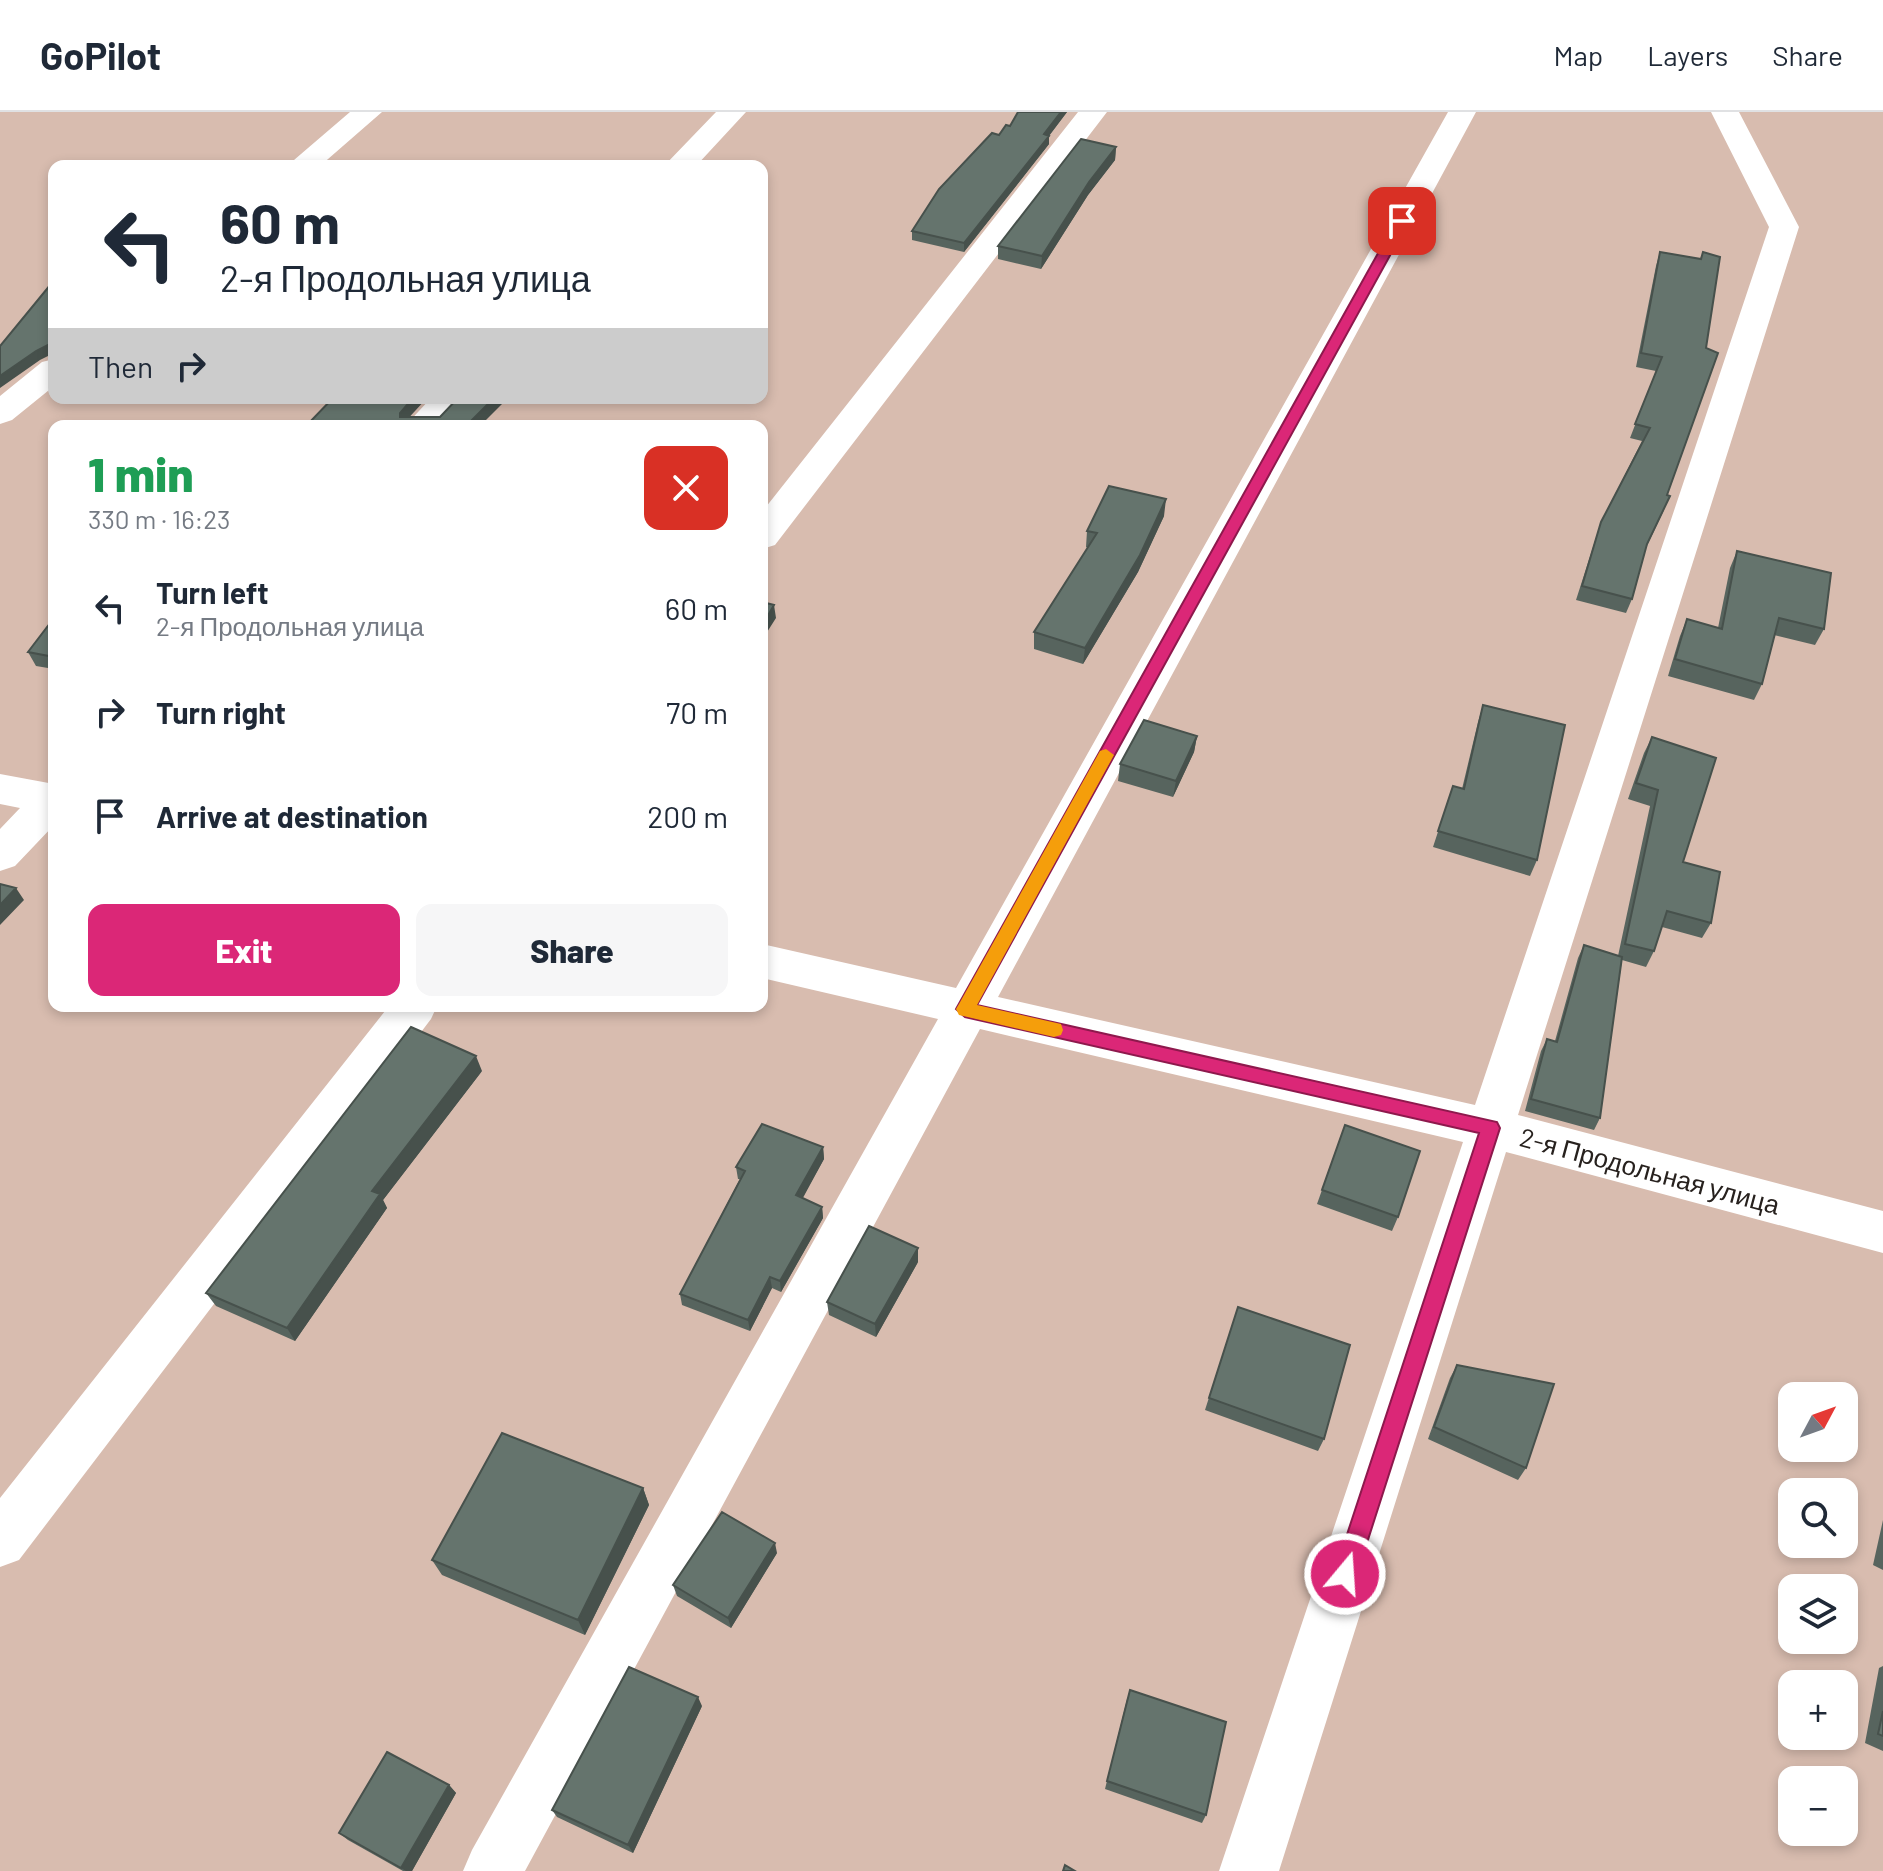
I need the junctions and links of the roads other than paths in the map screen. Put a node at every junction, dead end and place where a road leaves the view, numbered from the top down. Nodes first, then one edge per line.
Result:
1 (368, 112) edge
2 (732, 112) edge
3 (1093, 112) edge
4 (1462, 112) edge
5 (1725, 112) edge
6 (309, 160) edge
7 (685, 160) edge
8 (48, 374) edge
9 (444, 404) edge
10 (0, 413) edge
11 (428, 420) edge
12 (768, 529) edge
13 (0, 789) edge
14 (48, 798) edge
15 (48, 805) edge
16 (0, 855) edge
17 (768, 962) edge
18 (965, 1009) junction
19 (410, 1012) edge
20 (1490, 1128) junction
21 (1883, 1232) edge
22 (0, 1541) edge
23 (493, 1871) edge
24 (1249, 1871) edge

1 - 6 lane
2 - 7 lane
3 - 12 lane
4 - 18 lane
5 - 20 lane
8 - 10 lane
9 - 11 lane
13 - 14 lane
15 - 16 lane
17 - 18 lane, 2-я Продольная улица
18 - 20 lane, 2-я Продольная улица
18 - 23 lane
19 - 22 lane
20 - 21 lane, 2-я Продольная улица
20 - 24 lane

